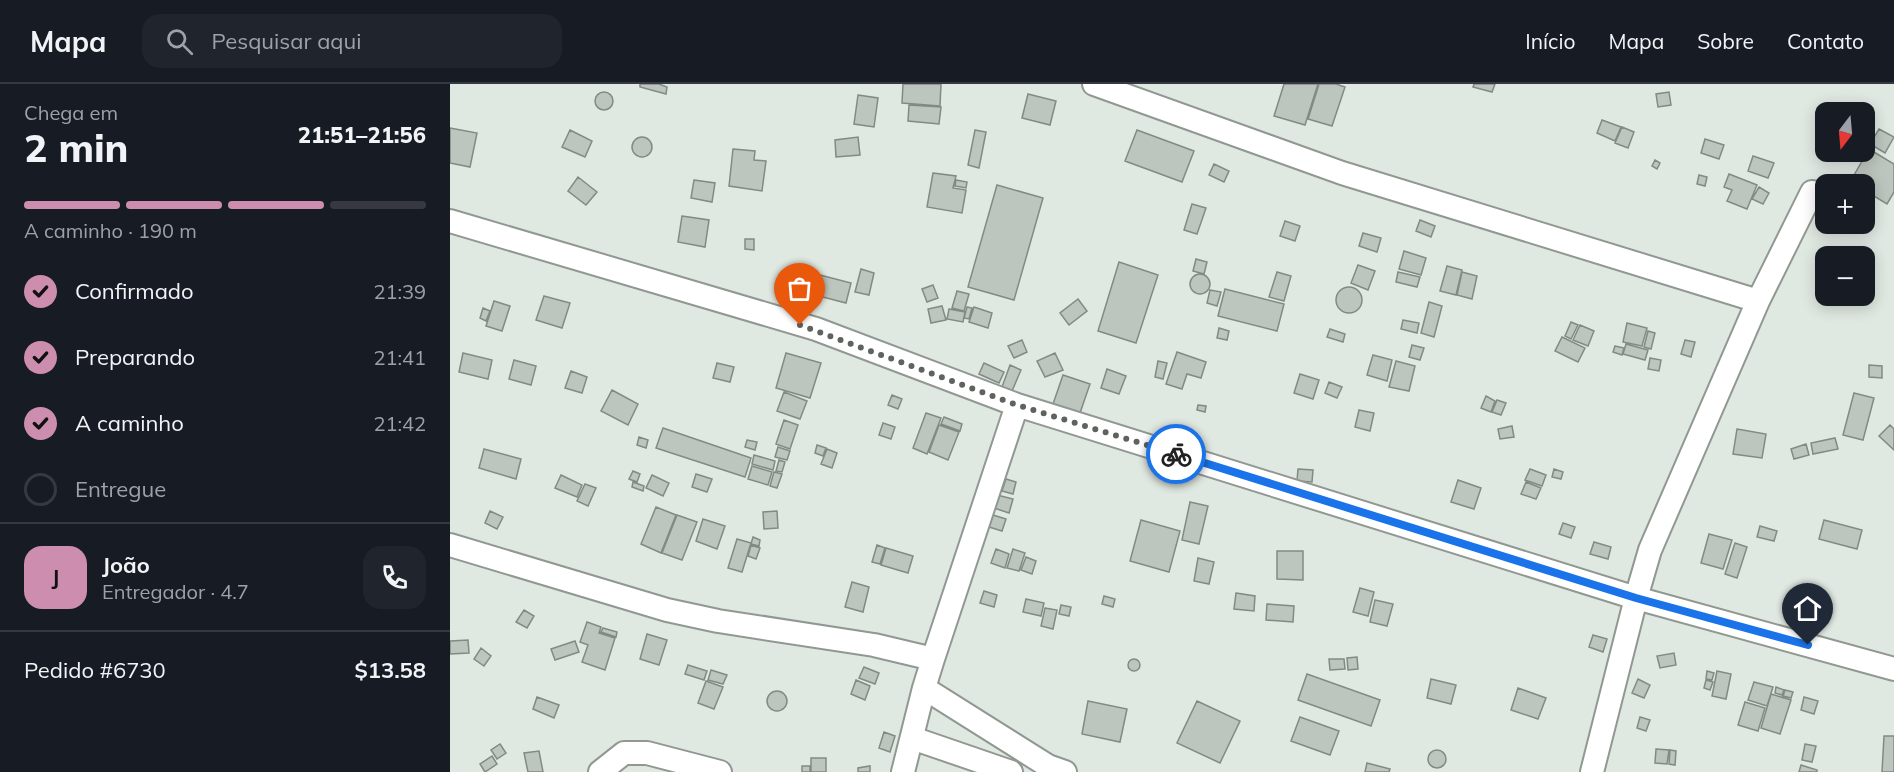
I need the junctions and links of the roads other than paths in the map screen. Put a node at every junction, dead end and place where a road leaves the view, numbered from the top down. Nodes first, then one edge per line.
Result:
1 (1095, 84) edge
2 (1812, 192) dead end
3 (450, 220) edge
4 (1758, 300) junction
5 (1017, 405) junction
6 (450, 545) edge
7 (1636, 598) junction
8 (933, 659) junction
9 (1894, 669) edge
10 (924, 688) junction
11 (912, 738) junction
12 (1048, 770) edge
13 (600, 772) edge
14 (720, 772) edge
15 (903, 772) edge
16 (1011, 772) edge
17 (1592, 772) edge

1 - 4 street
2 - 4 street
3 - 5 street
4 - 7 street
5 - 7 street
5 - 8 street
6 - 8 street
7 - 9 street
7 - 17 street
8 - 10 street
10 - 11 street
10 - 12 street
11 - 15 street
11 - 16 street
13 - 14 street

